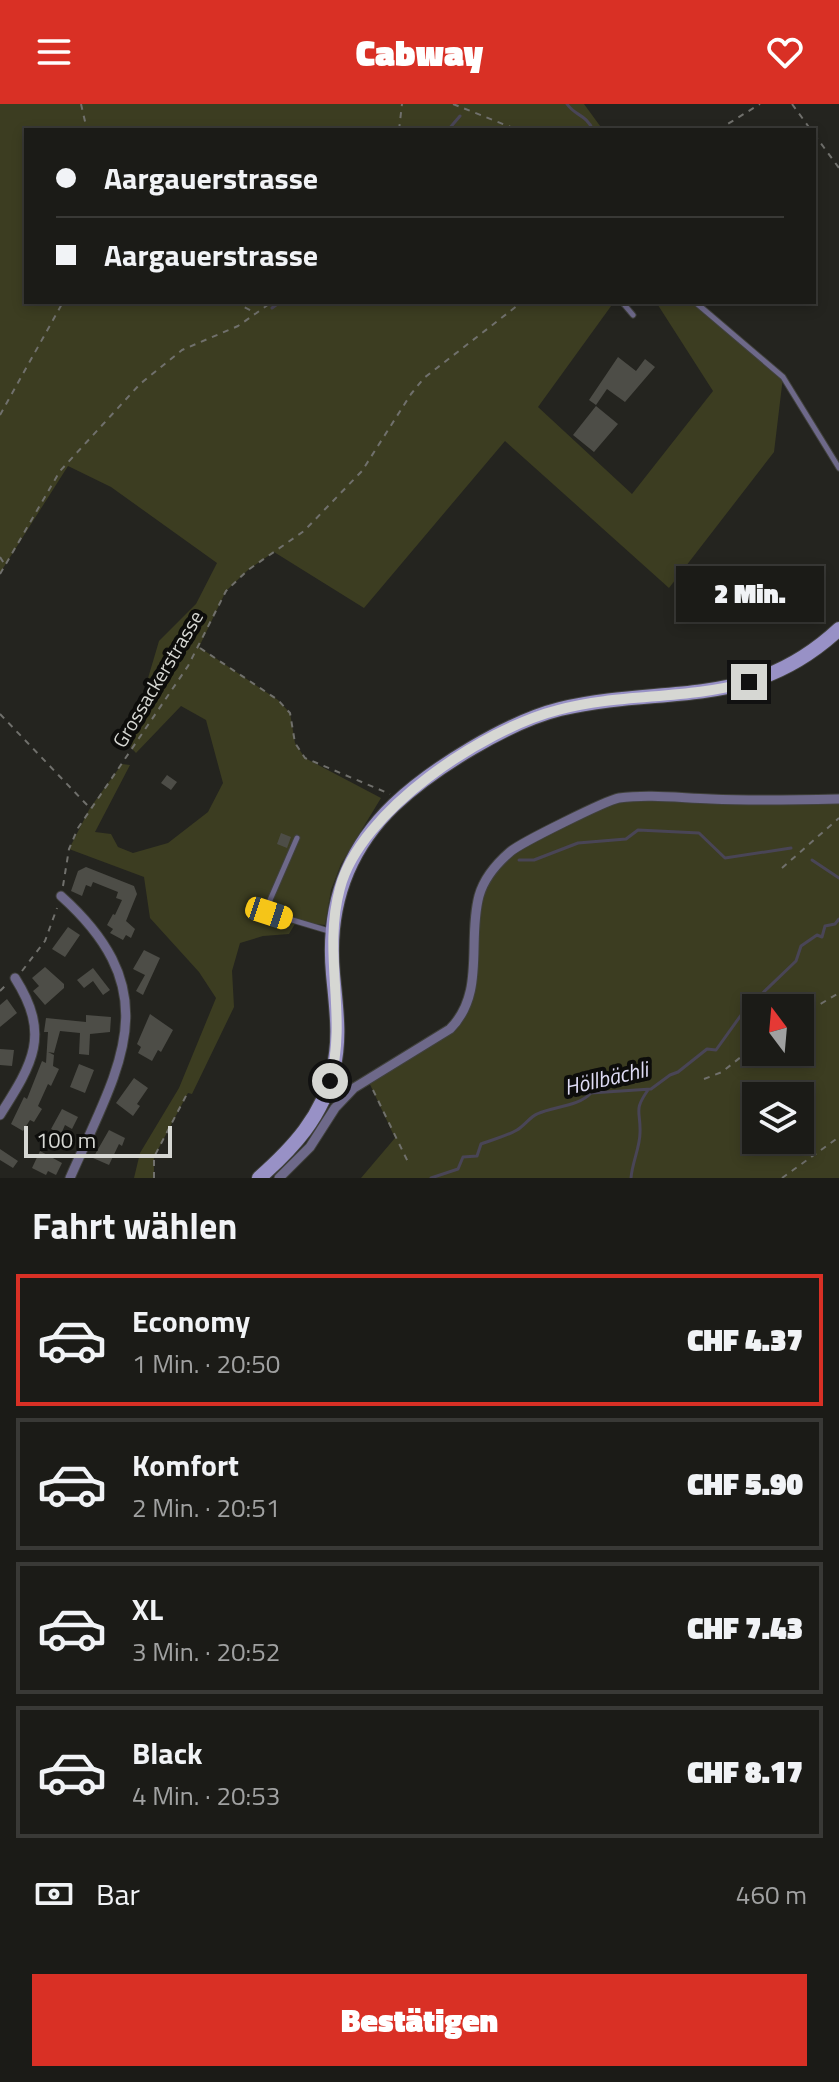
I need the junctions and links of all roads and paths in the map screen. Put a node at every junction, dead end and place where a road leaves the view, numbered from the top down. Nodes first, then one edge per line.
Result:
1 (81, 104) edge
2 (402, 104) edge
3 (453, 104) edge
4 (760, 104) edge
5 (792, 104) edge
6 (87, 128) edge
7 (399, 128) edge
8 (513, 128) edge
9 (721, 128) edge
10 (810, 128) edge
11 (816, 137) edge
12 (839, 168) edge
13 (62, 304) edge
14 (238, 304) edge
15 (270, 304) edge
16 (519, 304) edge
17 (624, 304) edge
18 (697, 304) edge
19 (257, 314) junction
20 (633, 315) dead end
21 (0, 415) edge
22 (839, 468) edge
23 (0, 557) edge
24 (5, 565) junction
25 (0, 574) edge
26 (839, 629) edge
27 (199, 647) junction
28 (0, 714) edge
29 (401, 799) junction
30 (839, 799) edge
31 (90, 808) junction
32 (839, 818) edge
33 (297, 838) dead end
34 (782, 868) dead end
35 (61, 896) junction
36 (332, 932) junction
37 (15, 978) joint
38 (839, 993) edge
39 (814, 1008) edge
40 (742, 1056) edge
41 (367, 1078) junction
42 (704, 1079) dead end
43 (188, 1092) dead end
44 (0, 1115) edge
45 (839, 1137) edge
46 (408, 1162) dead end
47 (70, 1178) edge
48 (154, 1178) edge
49 (259, 1178) edge
50 (279, 1178) edge
51 (782, 1178) edge

1 - 6 path
2 - 7 path
3 - 8 path
4 - 9 path
5 - 10 path
11 - 12 path
13 - 21 path
14 - 19 path
15 - 19 path
16 - 27 path, Grossackerstrasse
17 - 20 lane
18 - 22 lane
19 - 24 path
23 - 24 path
24 - 25 path
26 - 29 main road
27 - 29 path
27 - 31 path, Grossackerstrasse
28 - 31 path
29 - 36 main road
30 - 41 street
31 - 35 path, Grossackerstrasse
32 - 34 path
33 - 36 lane
35 - 37 path, Grossackerstrasse
35 - 47 street
36 - 49 main road
37 - 44 street
38 - 39 path
40 - 42 path
41 - 46 path
41 - 50 street
43 - 48 path
45 - 51 path

